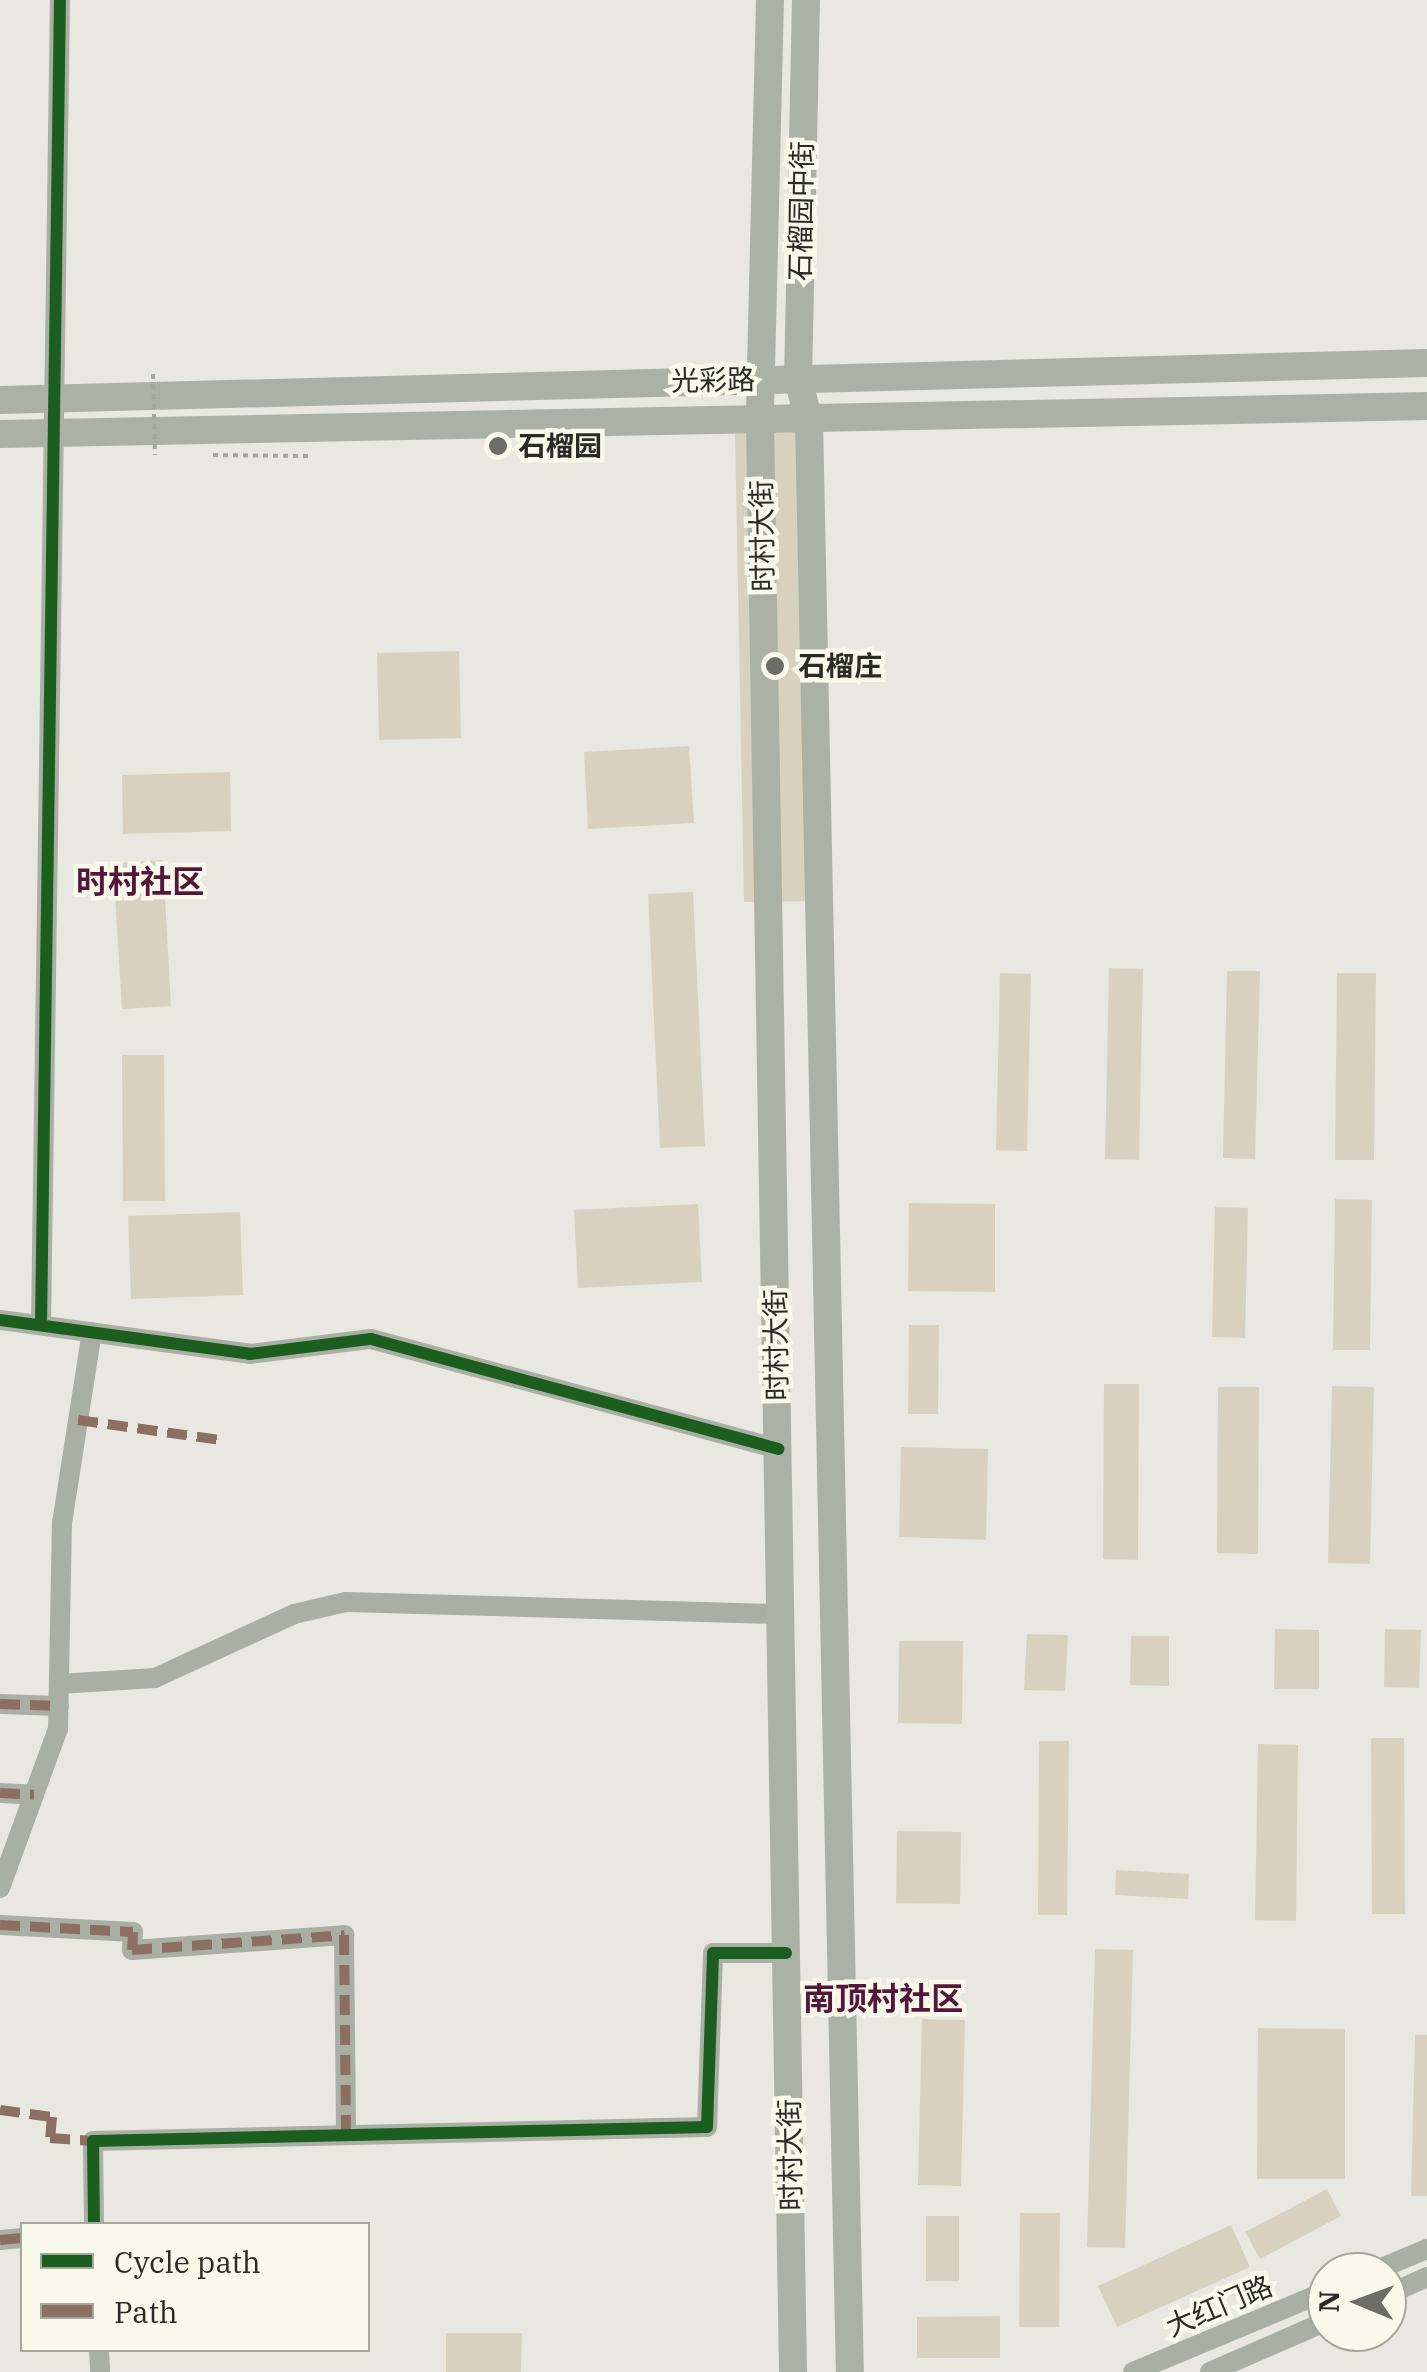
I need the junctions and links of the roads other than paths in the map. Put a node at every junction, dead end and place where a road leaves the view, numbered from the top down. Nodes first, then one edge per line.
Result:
1 (60, 0) edge
2 (770, 0) edge
3 (806, 0) edge
4 (1427, 363) edge
5 (798, 378) junction
6 (761, 379) junction
7 (0, 400) edge
8 (55, 400) junction
9 (1427, 406) edge
10 (809, 421) junction
11 (760, 422) junction
12 (54, 433) junction
13 (0, 434) edge
14 (0, 1320) edge
15 (41, 1325) junction
16 (92, 1332) junction
17 (778, 1449) junction
18 (780, 1614) junction
19 (59, 1684) junction
20 (0, 1704) edge
21 (58, 1706) junction
22 (0, 1793) edge
23 (34, 1794) junction
24 (0, 1888) edge
25 (0, 1925) edge
26 (786, 1953) junction
27 (346, 2133) junction
28 (94, 2222) edge
29 (1307, 2299) edge
30 (1307, 2330) edge
31 (793, 2372) edge
32 (850, 2372) edge
33 (1133, 2372) edge
34 (1210, 2372) edge

1 - 8 street
2 - 6 main road, 石榴园中街
3 - 5 main road, 石榴园中街
4 - 5 main road, 光彩路
5 - 6 main road, 光彩路
5 - 10 main road, 石榴园中街
6 - 8 main road, 光彩路
6 - 11 main road, 时村大街
7 - 8 main road, 光彩路
8 - 12 street
9 - 10 main road, 光彩路
10 - 11 main road, 光彩路
10 - 32 main road, 时村大街
11 - 12 main road, 光彩路
11 - 17 main road, 时村大街
12 - 13 main road, 光彩路
12 - 15 street
14 - 15 street
15 - 16 street
16 - 17 street
16 - 19 street
17 - 18 main road, 时村大街
18 - 19 street
18 - 26 main road, 时村大街
19 - 21 street
20 - 21 street
21 - 23 street
22 - 23 street
23 - 24 street
25 - 27 street
26 - 27 street
26 - 31 main road, 时村大街
27 - 28 street
29 - 33 street, 大红门路
30 - 34 street, 大红门路

